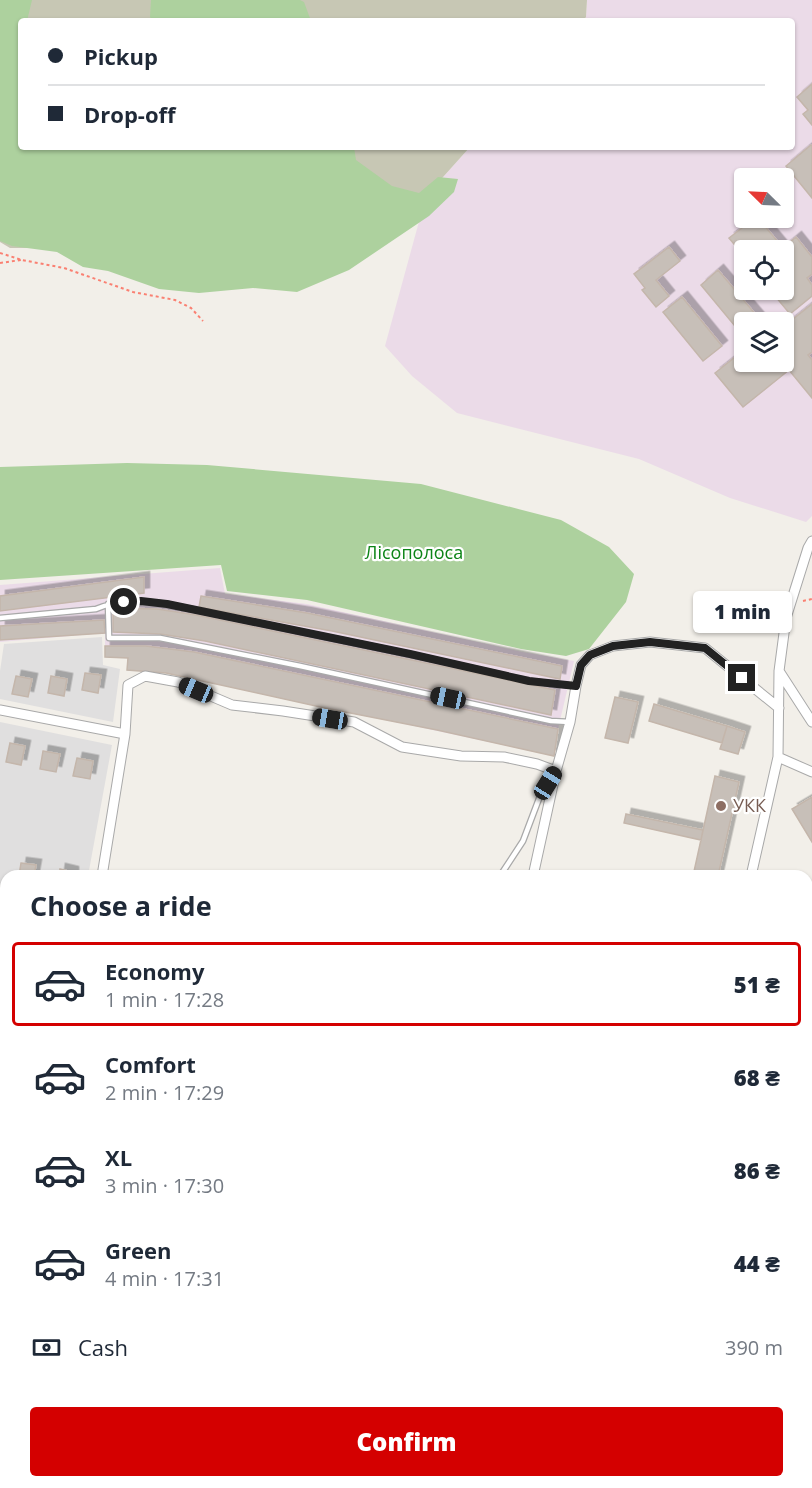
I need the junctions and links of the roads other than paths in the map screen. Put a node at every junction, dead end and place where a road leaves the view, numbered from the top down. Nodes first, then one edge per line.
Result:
1 (812, 541) edge
2 (108, 604) junction
3 (0, 618) edge
4 (779, 671) junction
5 (576, 686) junction
6 (779, 708) junction
7 (0, 710) edge
8 (570, 722) junction
9 (812, 722) edge
10 (125, 734) junction
11 (778, 757) junction
12 (556, 771) junction
13 (812, 772) edge
14 (103, 870) edge
15 (504, 870) edge
16 (534, 870) edge
17 (752, 870) edge

1 - 4 street
2 - 3 lane
2 - 5 lane
2 - 8 lane
4 - 6 street
4 - 9 street
5 - 6 street
5 - 8 street
6 - 11 street
7 - 10 street
8 - 12 street
10 - 12 street
10 - 14 street
11 - 13 street
11 - 17 street
12 - 15 lane
12 - 16 street

